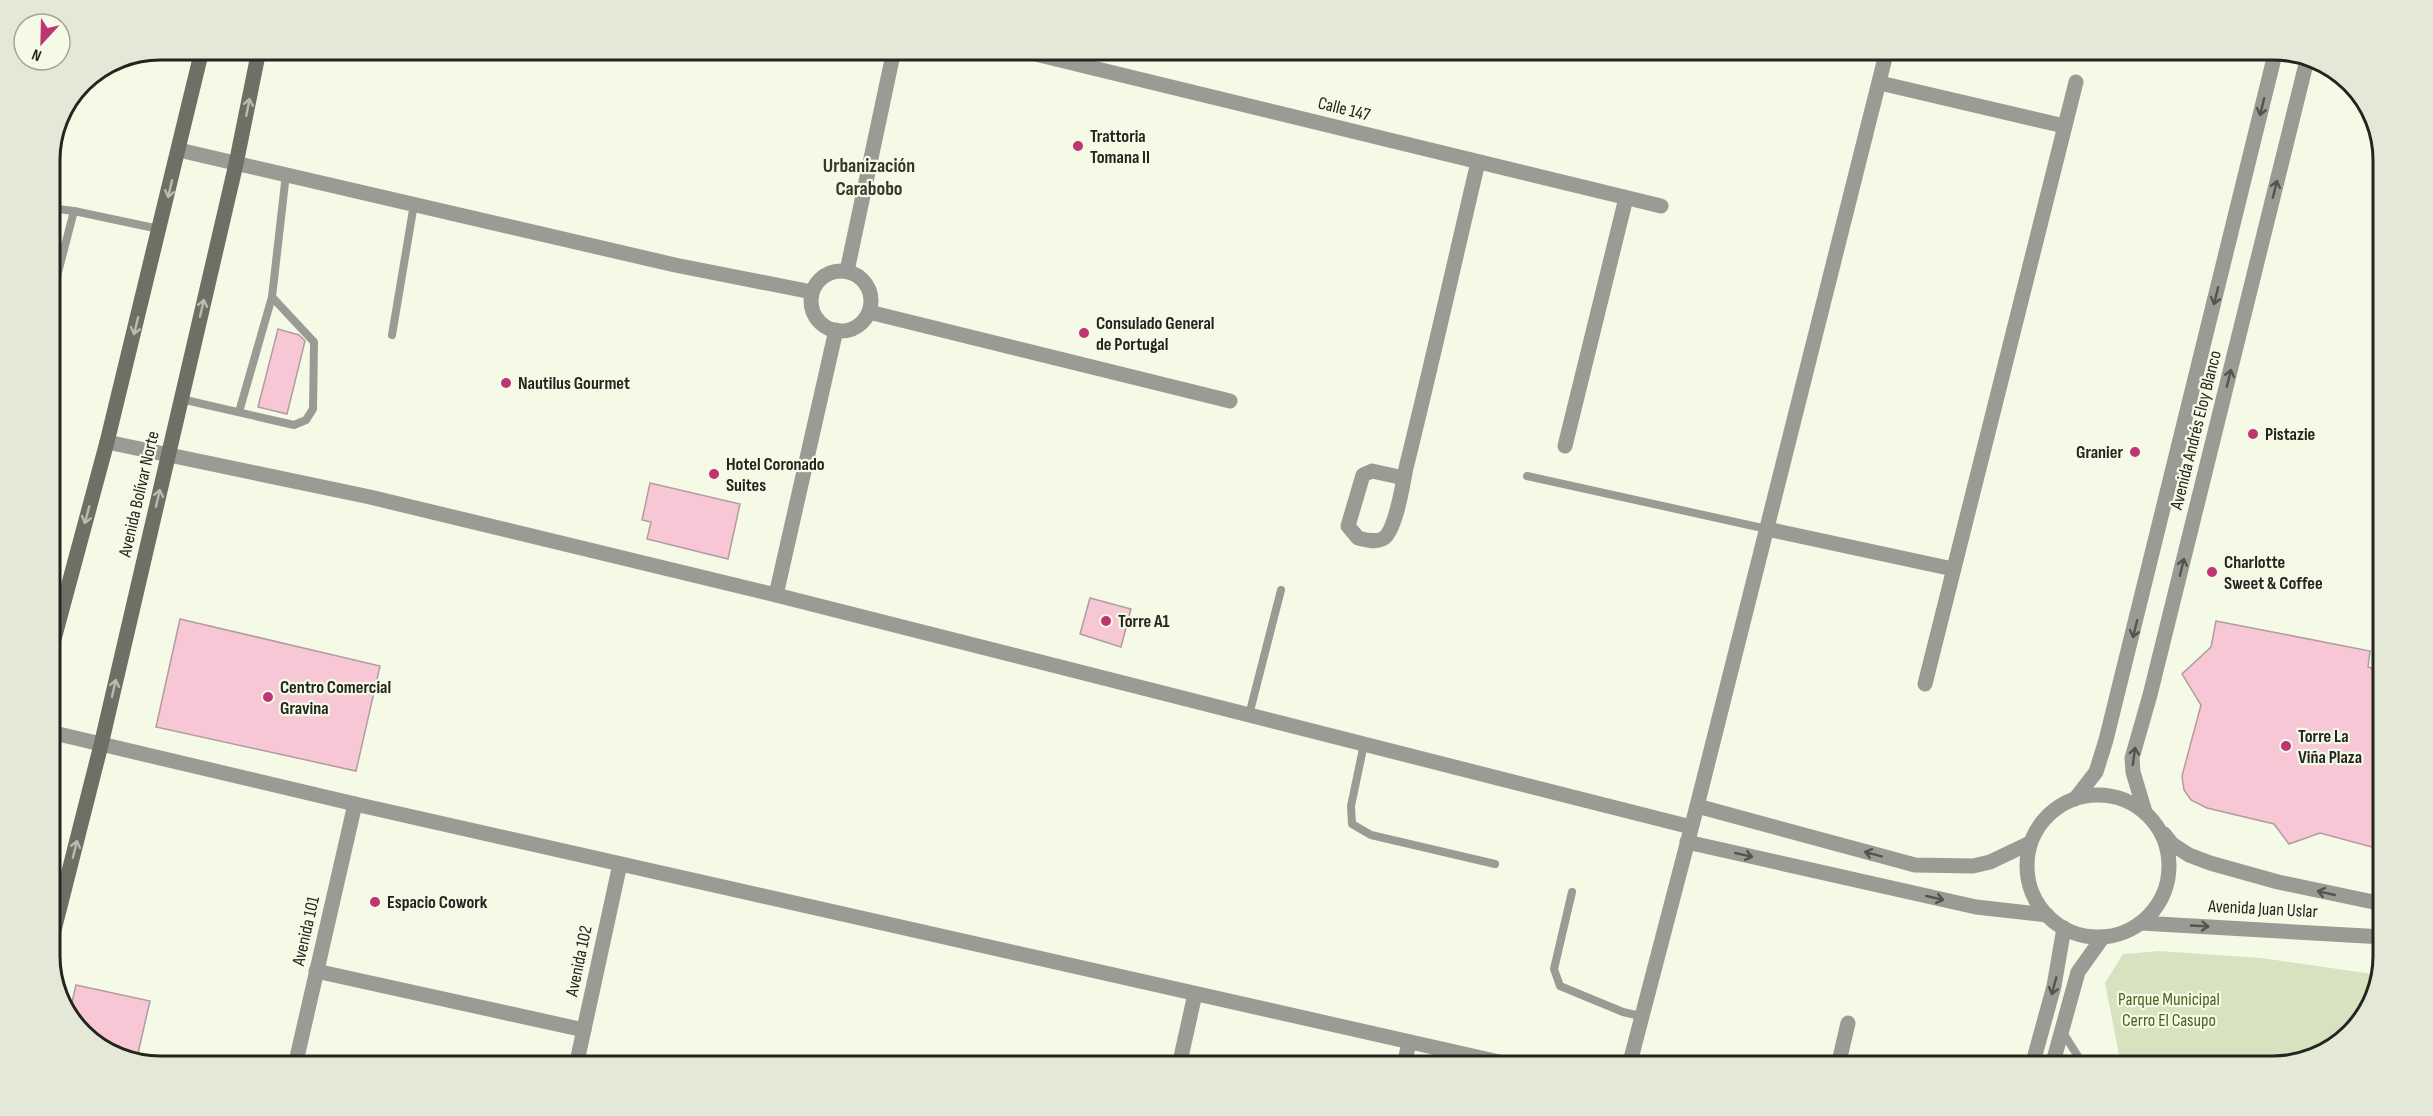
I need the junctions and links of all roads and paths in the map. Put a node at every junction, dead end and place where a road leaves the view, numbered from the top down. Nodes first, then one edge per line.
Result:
1 (200, 60) edge
2 (257, 60) edge
3 (892, 60) edge
4 (1059, 60) edge
5 (1885, 60) edge
6 (2274, 60) edge
7 (2306, 66) edge
8 (2076, 82) dead end
9 (1880, 83) junction
10 (2064, 126) junction
11 (179, 150) junction
12 (1478, 162) junction
13 (236, 164) junction
14 (286, 174) junction
15 (1626, 198) junction
16 (414, 203) junction
17 (1661, 206) dead end
18 (60, 209) edge
19 (74, 211) junction
20 (160, 229) junction
21 (60, 265) edge
22 (847, 271) junction
23 (812, 292) junction
24 (272, 297) junction
25 (869, 312) junction
26 (836, 330) junction
27 (392, 335) dead end
28 (181, 399) junction
29 (1230, 401) dead end
30 (239, 412) junction
31 (107, 442) junction
32 (1565, 446) dead end
33 (168, 455) junction
34 (1527, 476) dead end
35 (1404, 478) junction
36 (1767, 529) junction
37 (1953, 569) junction
38 (1281, 590) dead end
39 (776, 595) junction
40 (60, 617) edge
41 (1925, 684) dead end
42 (1249, 715) junction
43 (60, 735) edge
44 (1364, 744) junction
45 (101, 745) junction
46 (2075, 799) junction
47 (355, 804) junction
48 (1697, 806) junction
49 (2145, 812) junction
50 (2160, 830) junction
51 (1689, 834) junction
52 (2031, 843) junction
53 (620, 864) junction
54 (1495, 864) dead end
55 (1572, 892) dead end
56 (2373, 902) edge
57 (60, 907) edge
58 (2047, 915) junction
59 (2141, 922) junction
60 (2064, 928) junction
61 (2103, 937) junction
62 (2373, 937) edge
63 (316, 971) junction
64 (1195, 994) junction
65 (1641, 1016) junction
66 (1848, 1023) dead end
67 (2061, 1029) junction
68 (584, 1030) junction
69 (1409, 1042) junction
70 (297, 1056) edge
71 (578, 1056) edge
72 (1181, 1056) edge
73 (1406, 1056) edge
74 (1472, 1056) edge
75 (1631, 1056) edge
76 (1840, 1056) edge
77 (2035, 1056) edge
78 (2054, 1056) edge
79 (2079, 1056) edge

1 - 11 main road
13 -> 2 main road, Avenida Bolívar Norte
3 - 22 street
4 - 12 street, Calle 147
5 - 9 street
6 -> 46 street, Avenida Andrés Eloy Blanco
49 -> 7 street, Avenida Andrés Eloy Blanco
8 - 10 street
9 - 10 street
9 - 36 street
10 - 37 street
11 - 13 street
11 -> 20 main road
12 - 15 street, Calle 147
12 - 35 street
13 - 14 street
28 -> 13 main road, Avenida Bolívar Norte
14 - 16 street
14 - 24 lane
15 - 17 street, Calle 147
15 - 32 street
16 - 23 street
16 - 27 lane
18 - 19 lane
19 - 20 lane
19 - 21 lane
20 -> 31 main road
22 - 23 street
22 - 25 street
23 - 26 street
24 - 30 lane
24 - 30 lane
25 - 26 street
25 - 29 street
26 - 39 street
28 - 30 lane
28 - 33 main road, Avenida Bolívar Norte
31 - 33 street
31 -> 40 main road
33 - 39 street
45 -> 33 main road, Avenida Bolívar Norte
34 - 36 lane
35 - 35 street
36 - 37 street
36 - 48 street
37 - 41 street
38 - 42 lane
39 - 42 street
42 - 44 street
43 - 45 street
44 - 51 street
44 - 54 lane
45 - 47 street
57 -> 45 main road, Avenida Bolívar Norte
46 - 49 street
46 - 52 street
47 - 53 street
47 - 63 street, Avenida 101
48 - 51 street
52 -> 48 street
49 - 50 street
56 -> 50 street, Avenida Juan Uslar
50 - 59 street
51 -> 58 street
51 - 65 street
52 - 58 street
53 - 64 street
53 - 68 street, Avenida 102
55 - 65 lane
58 - 60 street
59 - 61 street
59 -> 62 street, Avenida Juan Uslar
60 - 61 street
60 -> 77 street
61 - 67 street
63 - 68 street
63 - 70 street, Avenida 101
64 - 69 street
64 - 72 street
65 - 75 street
66 - 76 street
67 - 78 street
67 - 79 lane
68 - 71 street, Avenida 102
69 - 73 street
69 - 74 street

